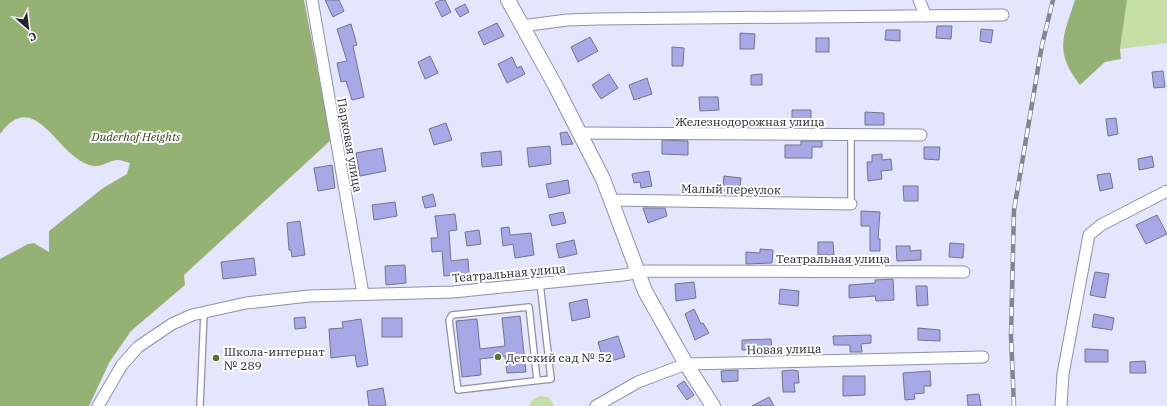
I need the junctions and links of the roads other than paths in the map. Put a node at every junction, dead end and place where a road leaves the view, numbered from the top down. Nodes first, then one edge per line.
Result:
1 (312, 0) edge
2 (508, 0) edge
3 (919, 0) edge
4 (1003, 15) dead end
5 (926, 16) junction
6 (522, 26) junction
7 (579, 133) junction
8 (851, 134) junction
9 (921, 135) dead end
10 (1167, 191) edge
11 (610, 200) junction
12 (851, 204) joint
13 (637, 272) junction
14 (964, 272) dead end
15 (540, 283) junction
16 (363, 294) junction
17 (204, 313) junction
18 (983, 357) dead end
19 (686, 364) junction
20 (537, 380) junction
21 (1058, 404) edge
22 (98, 406) edge
23 (200, 406) edge
24 (596, 406) edge
25 (713, 406) edge

1 - 16 street, Парковая улица
2 - 6 street
3 - 5 street
4 - 5 street
5 - 6 street
6 - 7 street
7 - 8 street, Железнодорожная улица
7 - 11 street
8 - 9 street, Железнодорожная улица
8 - 12 lane
10 - 21 street
11 - 12 street, Малый переулок
11 - 13 street
13 - 14 street, Театральная улица
13 - 15 street, Театральная улица
13 - 19 street
15 - 16 street, Театральная улица
15 - 20 lane
16 - 17 street, Театральная улица
17 - 22 street, Театральная улица
17 - 23 lane
18 - 19 street, Новая улица
19 - 24 street, Новая улица
19 - 25 street
20 - 20 lane

